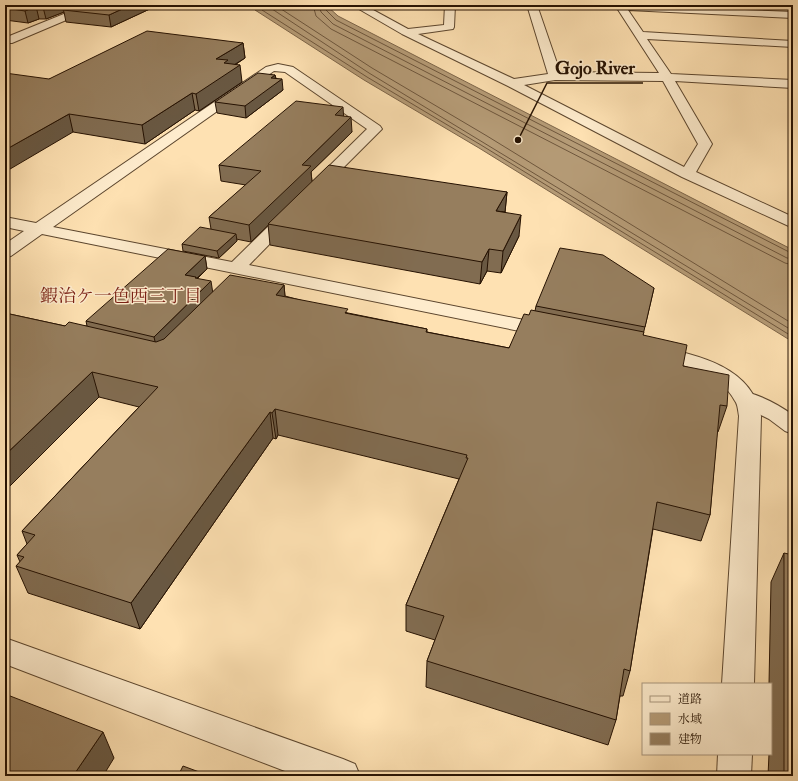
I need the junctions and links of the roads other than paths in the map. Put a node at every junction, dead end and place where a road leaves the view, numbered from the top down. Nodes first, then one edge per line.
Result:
1 (94, 5) edge
2 (357, 5) edge
3 (450, 5) edge
4 (532, 5) edge
5 (725, 5) edge
6 (621, 6) edge
7 (733, 12) junction
8 (793, 15) edge
9 (406, 32) junction
10 (640, 36) junction
11 (5, 40) edge
12 (793, 44) edge
13 (555, 76) junction
14 (667, 77) junction
15 (512, 83) junction
16 (793, 84) edge
17 (687, 174) junction
18 (5, 222) edge
19 (793, 223) edge
20 (39, 228) junction
21 (5, 252) edge
22 (239, 275) junction
23 (570, 335) edge
24 (633, 348) edge
25 (746, 399) junction
26 (793, 426) edge
27 (5, 651) edge
28 (738, 683) edge
29 (735, 755) edge
30 (343, 776) edge
31 (734, 776) edge

1 - 11 street
2 - 9 street
3 - 9 street
4 - 13 street
5 - 7 street
6 - 7 street
6 - 10 street
7 - 8 street
9 - 15 street
10 - 12 street
10 - 14 street
13 - 14 street
13 - 15 street
14 - 16 street
14 - 17 street
15 - 17 street
17 - 19 street
18 - 20 street
20 - 21 street
20 - 22 street
20 - 22 street
22 - 23 street
24 - 25 street
25 - 26 street
25 - 28 street
27 - 30 street
29 - 31 street

